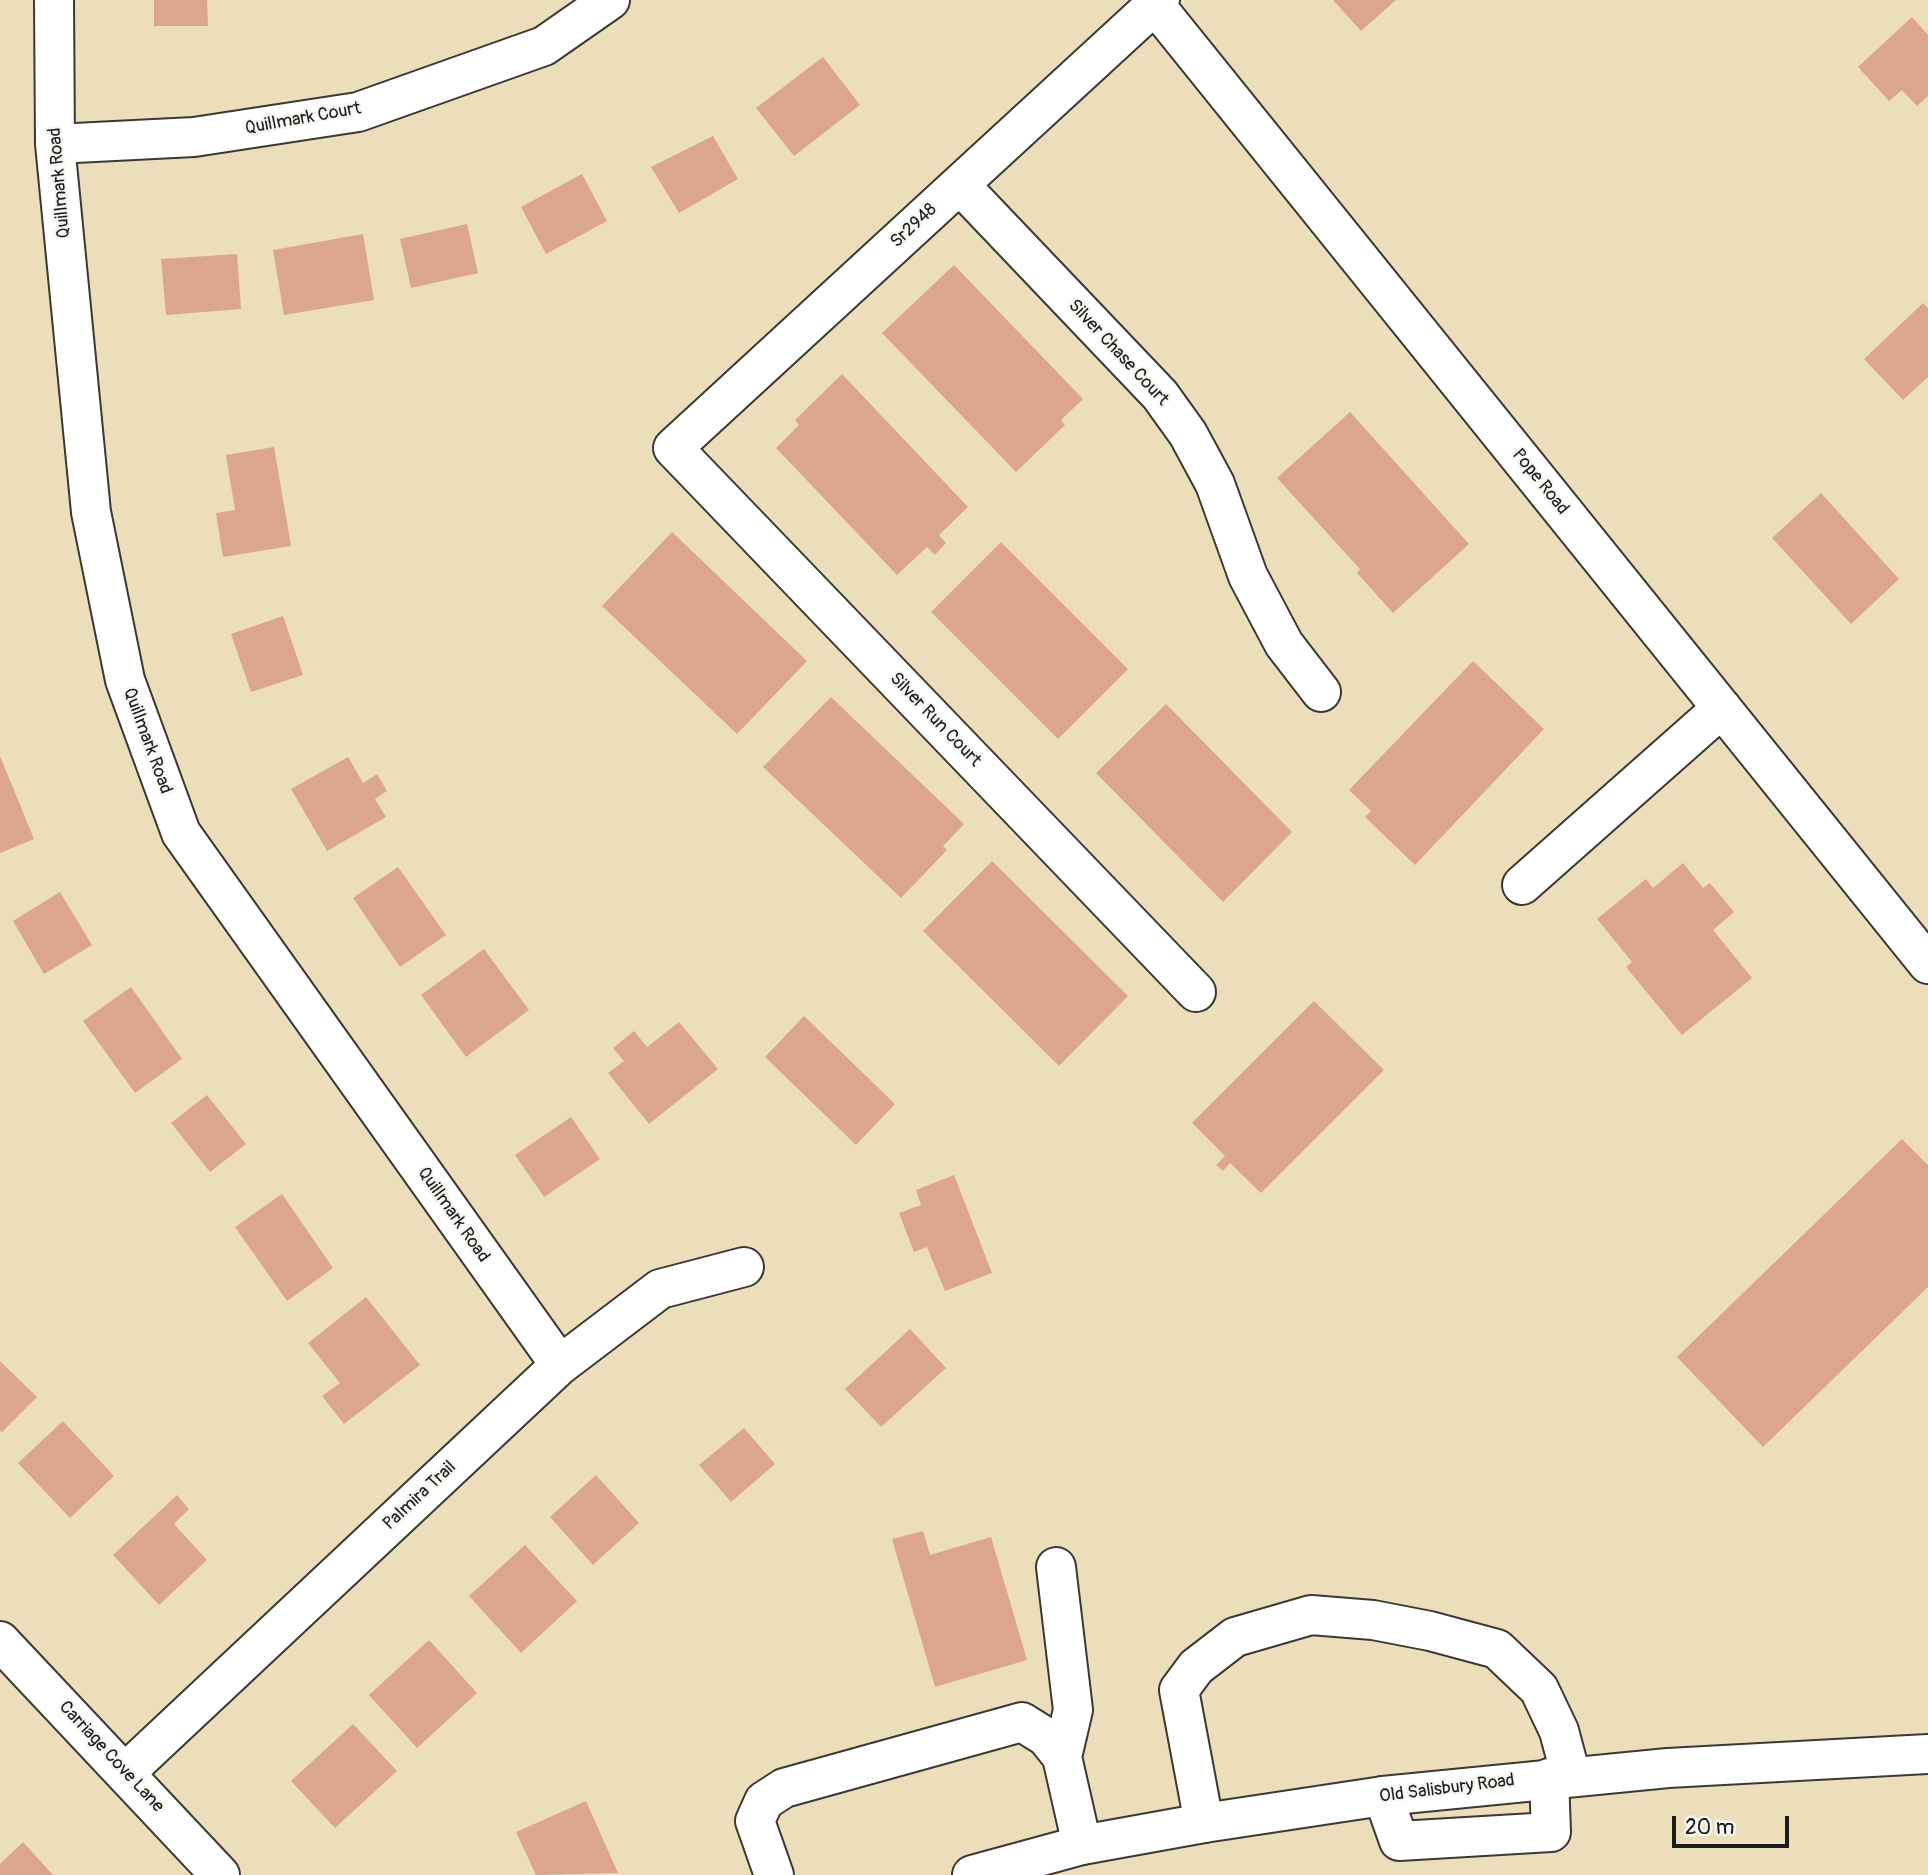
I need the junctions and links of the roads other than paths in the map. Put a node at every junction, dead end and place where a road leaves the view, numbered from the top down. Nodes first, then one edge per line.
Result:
1 (54, 0) edge
2 (610, 0) edge
3 (1156, 2) edge
4 (55, 144) junction
5 (960, 185) junction
6 (673, 447) joint
7 (1321, 692) dead end
8 (1722, 708) junction
9 (1522, 885) dead end
10 (1928, 964) edge
11 (1196, 992) dead end
12 (744, 1267) dead end
13 (560, 1365) junction
14 (1056, 1567) dead end
15 (0, 1641) edge
16 (1928, 1754) edge
17 (1062, 1757) junction
18 (126, 1772) junction
19 (1560, 1777) junction
20 (1383, 1796) junction
21 (1204, 1822) junction
22 (1082, 1845) junction
23 (220, 1875) edge
24 (774, 1875) edge
25 (972, 1875) edge

1 - 4 street, Quillmark Road
2 - 4 street, Quillmark Court
3 - 5 street, Sr2948
3 - 8 street, Pope Road
4 - 13 street, Quillmark Road
5 - 6 street, Sr2948
5 - 7 street, Silver Chase Court
6 - 11 street, Silver Run Court
8 - 9 street
8 - 10 street, Pope Road
12 - 13 street, Palmira Trail
13 - 18 street, Palmira Trail
14 - 17 street
15 - 18 street, Carriage Cove Lane
16 - 19 street, Old Salisbury Road
17 - 22 street
17 - 24 street
18 - 23 street, Carriage Cove Lane
19 - 20 street, Old Salisbury Road
19 - 20 street
19 - 21 street
20 - 21 street, Old Salisbury Road
21 - 22 street, Old Salisbury Road
22 - 25 street, Old Salisbury Road

